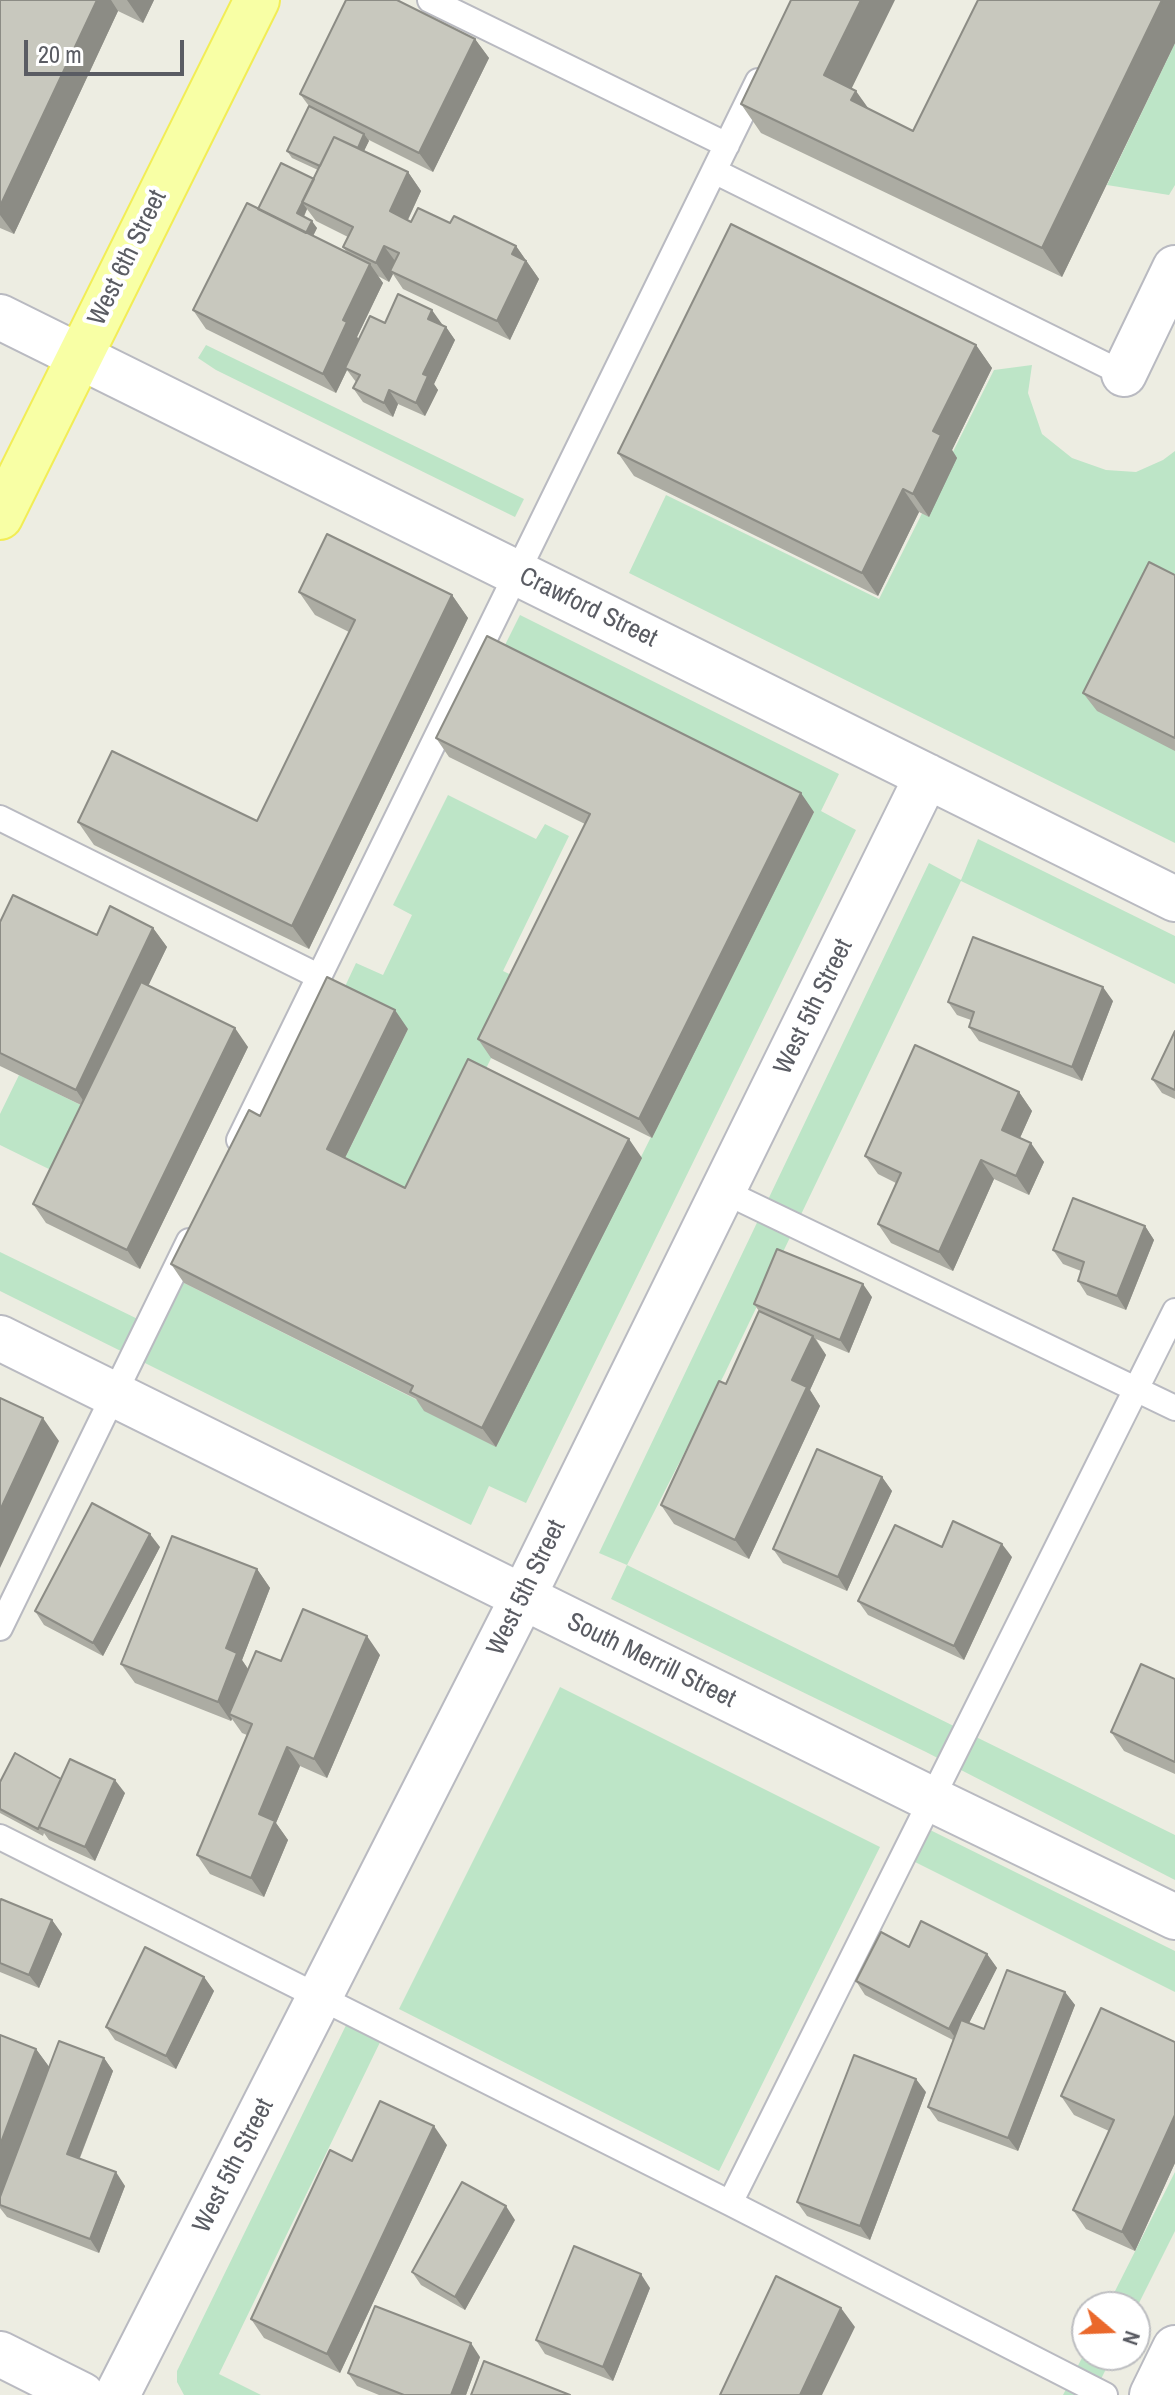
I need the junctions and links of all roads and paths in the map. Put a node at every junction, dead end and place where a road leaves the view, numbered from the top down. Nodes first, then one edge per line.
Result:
1 (257, 0) edge
2 (430, 0) edge
3 (766, 65) edge
4 (727, 145) junction
5 (714, 171) junction
6 (1175, 268) edge
7 (0, 317) edge
8 (79, 356) junction
9 (1124, 374) joint
10 (0, 517) edge
11 (518, 574) junction
12 (927, 776) junction
13 (2, 824) edge
14 (1175, 899) edge
15 (318, 976) junction
16 (226, 1166) edge
17 (723, 1191) junction
18 (199, 1221) edge
19 (1175, 1311) edge
20 (0, 1338) edge
21 (1136, 1390) junction
22 (114, 1394) junction
23 (1175, 1408) edge
24 (523, 1597) junction
25 (0, 1628) edge
26 (933, 1800) junction
27 (0, 1837) edge
28 (1175, 1917) edge
29 (320, 1998) junction
30 (730, 2203) junction
31 (1175, 2348) edge
32 (0, 2354) edge
33 (82, 2395) edge
34 (117, 2395) edge
35 (1105, 2395) edge
36 (1152, 2395) edge

1 - 8 main road, West 6th Street
2 - 4 lane
3 - 4 lane
4 - 5 lane
5 - 9 lane
5 - 11 lane
6 - 9 street
7 - 8 street, Crawford Street
8 - 10 main road, West 6th Street
8 - 11 street, Crawford Street
11 - 12 street, Crawford Street
11 - 15 lane
12 - 14 street, Crawford Street
12 - 17 street, West 5th Street
13 - 15 lane
15 - 16 lane
17 - 21 lane
17 - 24 street, West 5th Street
18 - 22 lane
19 - 21 lane
20 - 22 street, South Merrill Street
21 - 23 lane
21 - 26 lane
22 - 24 street, South Merrill Street
22 - 25 lane
24 - 26 street, South Merrill Street
24 - 29 street, West 5th Street
26 - 28 street, South Merrill Street
26 - 30 lane
27 - 29 lane
29 - 30 lane
29 - 34 street, West 5th Street
30 - 35 lane
31 - 36 street
32 - 33 street

